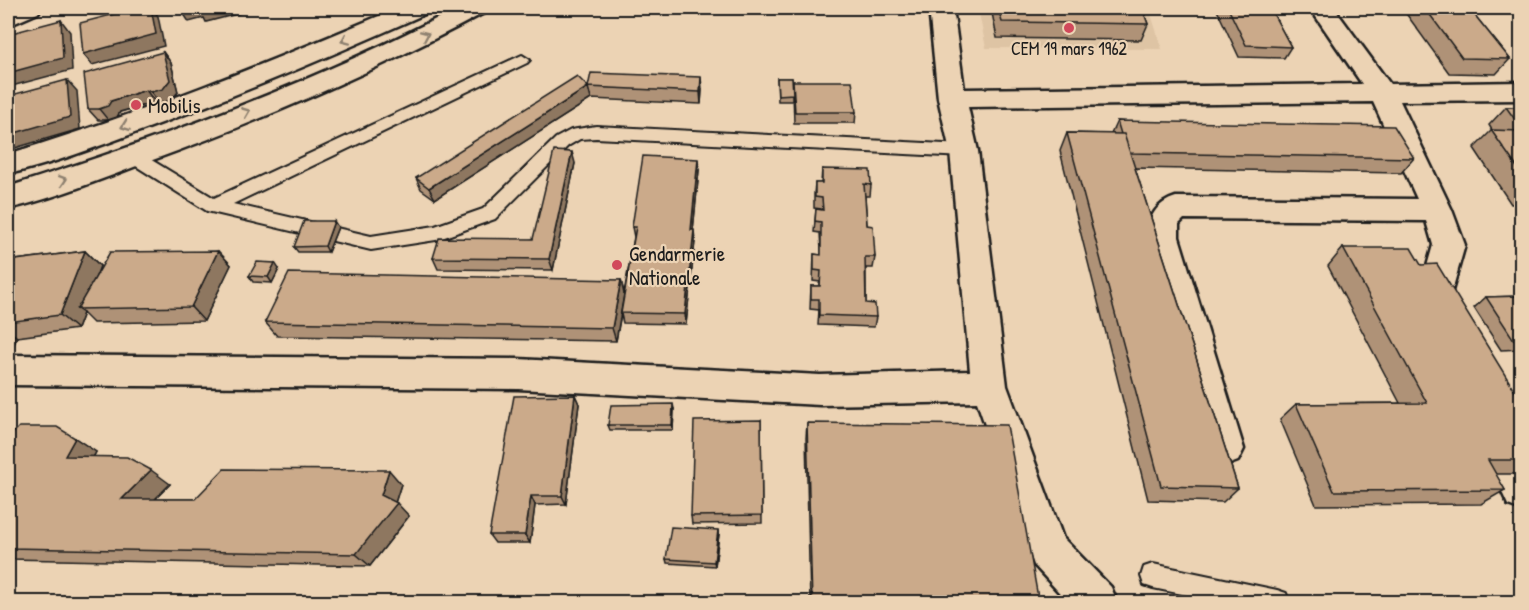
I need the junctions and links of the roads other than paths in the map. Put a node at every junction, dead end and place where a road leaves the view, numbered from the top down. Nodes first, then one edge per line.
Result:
1 (29, 8) edge
2 (418, 8) edge
3 (476, 8) edge
4 (941, 8) edge
5 (1322, 8) edge
6 (8, 19) edge
7 (522, 60) dead end
8 (1521, 91) edge
9 (1383, 94) junction
10 (952, 98) junction
11 (964, 151) junction
12 (134, 157) junction
13 (8, 164) edge
14 (8, 198) edge
15 (213, 206) junction
16 (1437, 210) junction
17 (1446, 347) edge
18 (8, 370) edge
19 (988, 386) junction
20 (1479, 409) edge
21 (1225, 449) edge
22 (1521, 492) edge
23 (1153, 576) dead end
24 (1096, 603) edge
25 (1277, 603) edge

1 - 6 street
2 -> 13 street
12 -> 3 street
4 - 10 street
5 - 9 street
7 - 15 lane
8 - 9 street
9 - 10 street
9 - 16 street
10 - 11 street
11 - 15 lane
11 - 19 street
14 -> 12 street
12 - 15 lane
16 - 17 street
16 - 21 street
18 - 19 street
19 - 24 street
20 - 22 street
23 - 25 lane

